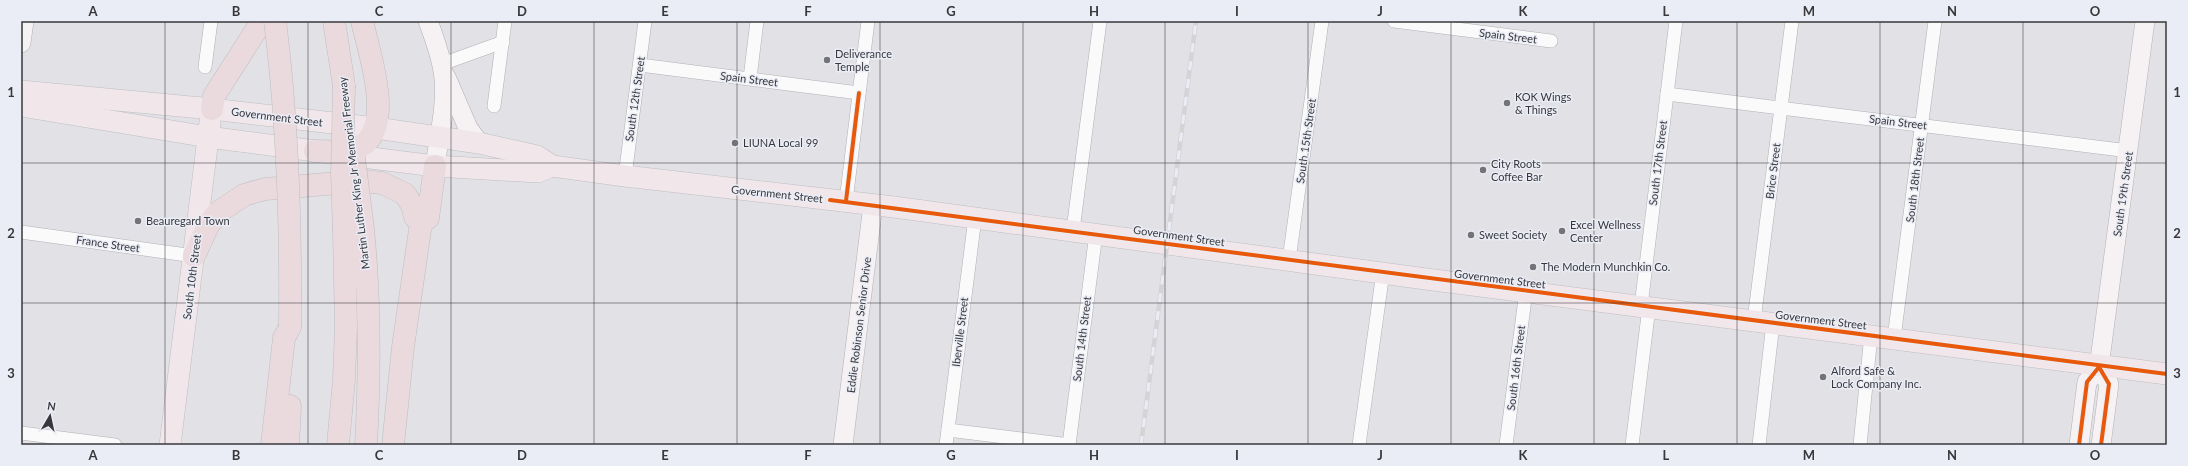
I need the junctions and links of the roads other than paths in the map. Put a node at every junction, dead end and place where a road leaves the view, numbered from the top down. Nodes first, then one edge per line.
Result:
1 (24, 21) edge
2 (211, 21) edge
3 (262, 21) edge
4 (275, 21) edge
5 (334, 21) edge
6 (362, 21) edge
7 (428, 21) edge
8 (505, 21) edge
9 (645, 21) edge
10 (757, 21) edge
11 (868, 21) edge
12 (1100, 21) edge
13 (1322, 21) edge
14 (1394, 21) edge
15 (1676, 21) edge
16 (1792, 21) edge
17 (1935, 21) edge
18 (2145, 21) edge
19 (1446, 24) edge
20 (1551, 41) dead end
21 (503, 42) junction
22 (21, 43) edge
23 (640, 65) junction
24 (205, 67) dead end
25 (443, 68) junction
26 (750, 78) junction
27 (21, 91) edge
28 (859, 93) junction
29 (1667, 94) junction
30 (21, 106) edge
31 (494, 106) dead end
32 (1781, 108) junction
33 (212, 110) junction
34 (1922, 125) junction
35 (376, 128) junction
36 (208, 137) junction
37 (439, 137) junction
38 (479, 143) junction
39 (2129, 151) junction
40 (315, 152) junction
41 (435, 166) junction
42 (552, 166) junction
43 (624, 176) junction
44 (846, 202) junction
45 (873, 205) junction
46 (975, 218) junction
47 (421, 224) junction
48 (354, 230) junction
49 (1073, 230) junction
50 (21, 232) edge
51 (1096, 233) junction
52 (194, 256) junction
53 (1289, 260) junction
54 (1382, 272) junction
55 (1526, 291) junction
56 (1645, 306) junction
57 (1764, 322) junction
58 (289, 335) junction
59 (1871, 335) junction
60 (1894, 338) junction
61 (2099, 366) junction
62 (2167, 374) edge
63 (948, 430) junction
64 (21, 433) edge
65 (115, 445) edge
66 (170, 445) edge
67 (272, 445) edge
68 (288, 445) edge
69 (338, 445) edge
70 (366, 445) edge
71 (393, 445) edge
72 (843, 445) edge
73 (946, 445) edge
74 (1069, 445) edge
75 (1359, 445) edge
76 (1506, 445) edge
77 (1632, 445) edge
78 (1759, 445) edge
79 (1860, 445) edge
80 (2079, 445) edge
81 (2101, 445) edge

1 - 22 street
2 - 24 street
3 - 33 highway
4 - 58 highway, bridge
5 - 48 highway, Martin Luther King Jr Memorial Freeway, bridge
6 - 35 highway
7 - 25 street
8 - 21 street
9 - 23 street, South 12th Street
10 - 26 street
11 - 28 street
12 - 49 street
13 - 53 street, South 15th Street
14 - 19 street, Spain Street
15 - 29 street, South 17th Street
16 - 32 street, Brice Street
17 - 34 street, South 18th Street
18 - 39 street, South 19th Street
19 - 20 street, Spain Street
21 - 25 street
21 - 31 street
23 - 26 street, Spain Street
23 - 43 street, South 12th Street
25 - 37 street
25 - 38 street
26 - 28 street, Spain Street
27 - 33 main road, Government Street
28 - 44 street
29 - 32 street, Spain Street
29 - 56 street, South 17th Street
30 - 36 main road, Government Street
32 - 34 street, Spain Street
32 - 57 street, Brice Street
33 - 35 main road, Government Street
33 - 36 main road, South 10th Street
34 - 39 street, Spain Street
34 - 60 street, South 18th Street
35 - 37 main road, Government Street
35 - 40 highway
36 - 40 main road, Government Street
36 - 52 main road, South 10th Street
37 - 38 main road, Government Street
37 - 41 street
38 - 42 main road, Government Street
39 - 61 street, South 19th Street
40 - 41 main road, Government Street
41 - 42 main road, Government Street
41 - 47 highway
42 - 43 main road, Government Street
43 - 44 main road, Government Street
44 - 45 main road, Government Street
45 - 46 main road, Government Street
45 - 72 street, Eddie Robinson Senior Drive
46 - 49 main road, Government Street
46 - 63 street, Iberville Street
47 - 52 highway
47 - 71 highway
48 - 69 highway
48 - 70 highway, Martin Luther King Jr Memorial Freeway
49 - 51 main road, Government Street
50 - 52 street, France Street
51 - 53 main road, Government Street
51 - 74 street, South 14th Street
52 - 66 main road, South 10th Street
53 - 54 main road, Government Street
54 - 55 main road, Government Street
54 - 75 street
55 - 56 main road, Government Street
55 - 76 street, South 16th Street
56 - 57 main road, Government Street
56 - 77 street, South 17th Street
57 - 59 main road, Government Street
57 - 78 street, Brice Street
58 - 67 highway
58 - 68 highway
59 - 60 main road, Government Street
59 - 79 street
60 - 61 main road, Government Street
61 - 62 main road, Government Street
61 - 80 street
61 - 81 street
63 - 73 street, Iberville Street
63 - 74 street
64 - 65 street

